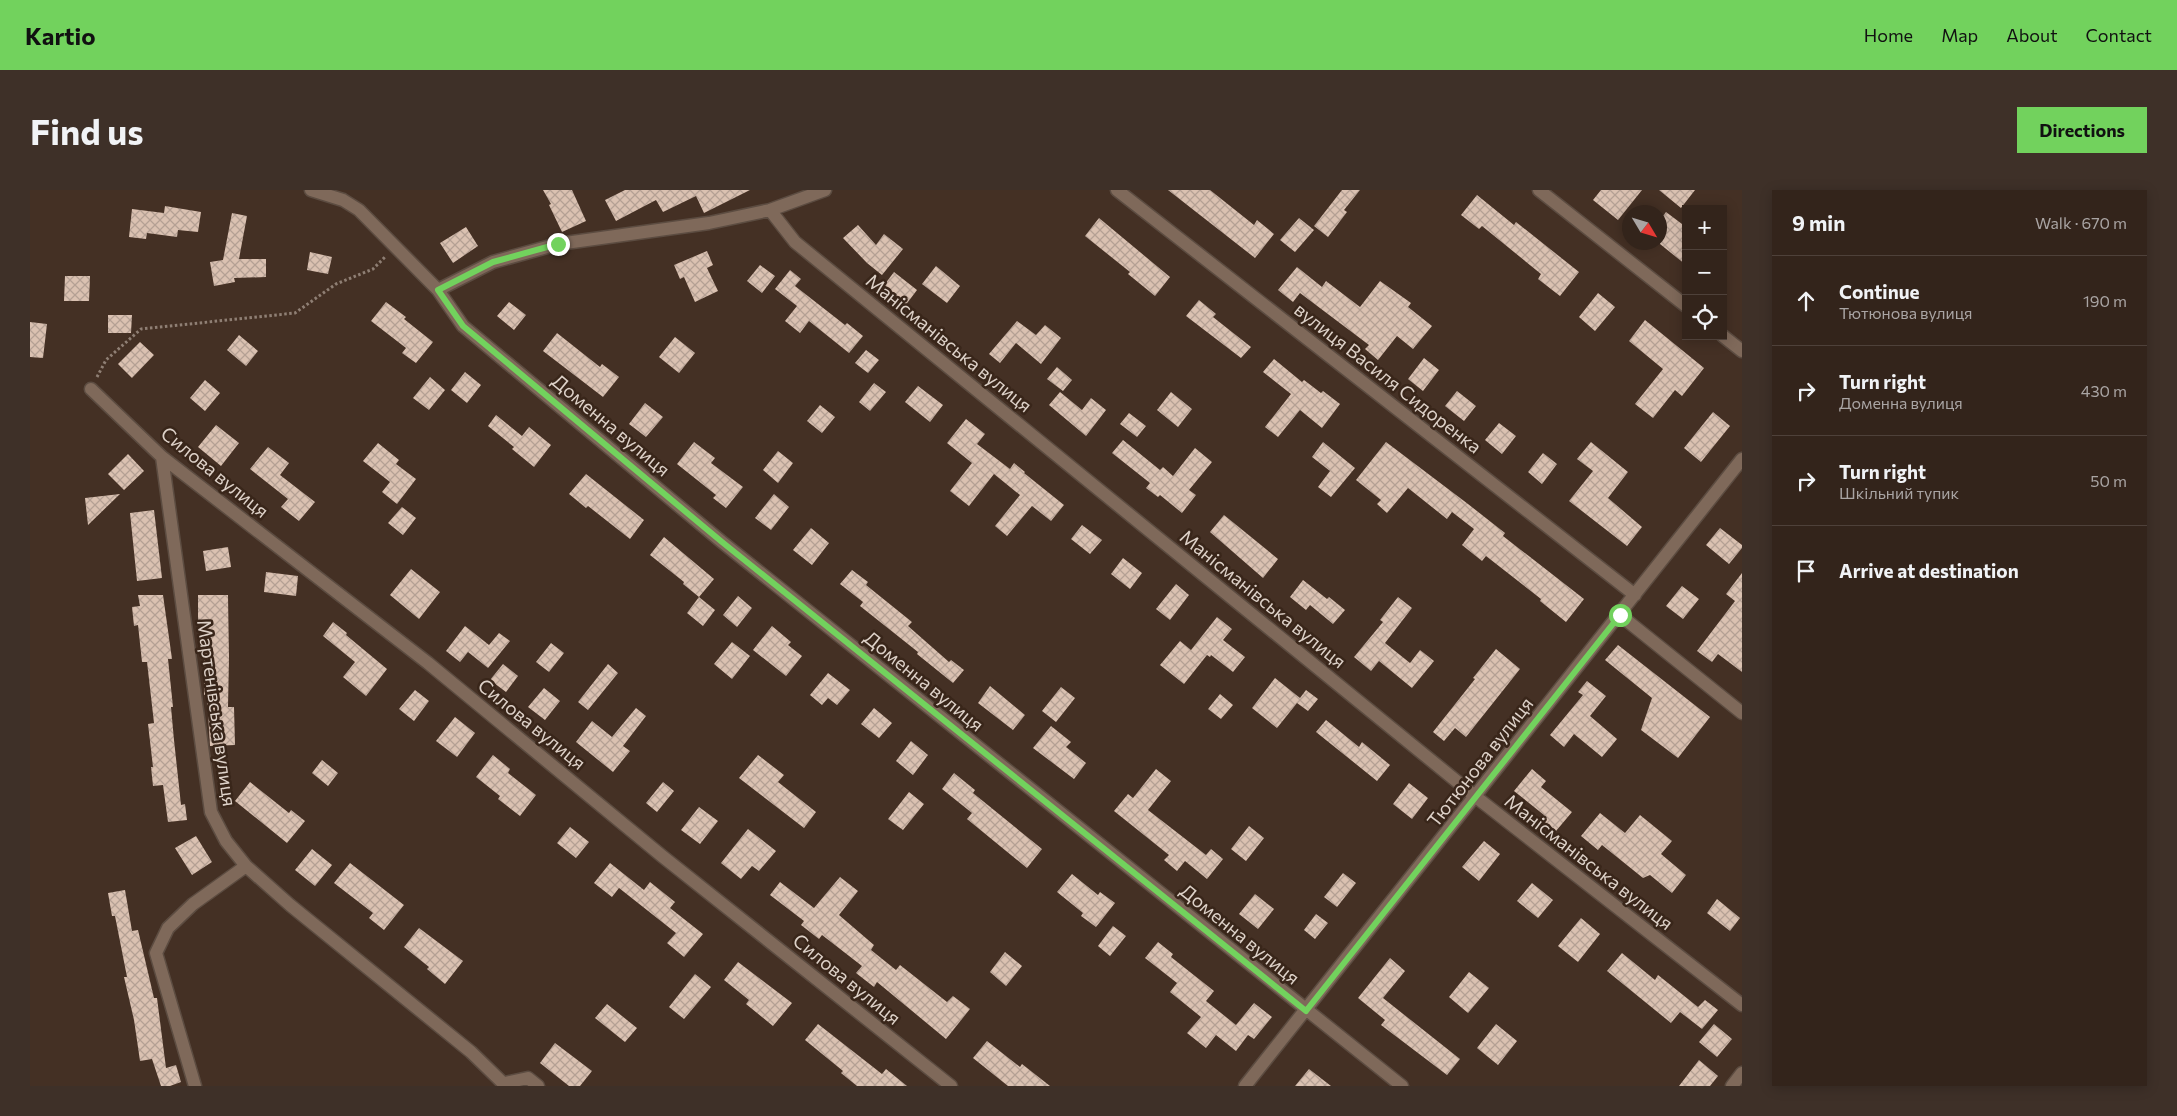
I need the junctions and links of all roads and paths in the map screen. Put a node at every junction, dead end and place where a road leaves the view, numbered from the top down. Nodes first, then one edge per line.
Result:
1 (311, 190) edge
2 (825, 190) edge
3 (1118, 190) edge
4 (1540, 190) edge
5 (770, 210) junction
6 (396, 246) junction
7 (438, 290) junction
8 (1682, 303) edge
9 (1727, 339) edge
10 (1742, 351) edge
11 (91, 389) joint
12 (162, 457) junction
13 (1742, 459) edge
14 (1635, 595) junction
15 (1620, 615) junction
16 (1742, 713) edge
17 (1476, 797) junction
18 (246, 866) junction
19 (1742, 1005) edge
20 (1306, 1011) junction
21 (1742, 1074) edge
22 (506, 1085) edge
23 (196, 1086) edge
24 (538, 1086) edge
25 (951, 1086) edge
26 (1245, 1086) edge
27 (1402, 1086) edge
28 (1732, 1086) edge

1 - 6 street, Доменна вулиця
2 - 5 street
3 - 14 street, вулиця Василя Сидоренка
4 - 8 street
5 - 7 street
5 - 17 street, Манісманівська вулиця
6 - 7 street, Доменна вулиця
6 - 11 path
7 - 20 street, Доменна вулиця
9 - 10 street
11 - 12 street, Силова вулиця
12 - 18 street, Мартенівська вулиця
12 - 25 street, Силова вулиця
13 - 14 street, Тютюнова вулиця
14 - 15 street, Тютюнова вулиця
15 - 16 street
15 - 17 street, Тютюнова вулиця
17 - 19 street, Манісманівська вулиця
17 - 20 street, Тютюнова вулиця
18 - 22 street, Мартенівська вулиця
18 - 23 street
20 - 26 street, Тютюнова вулиця
20 - 27 street, Доменна вулиця
21 - 28 street
22 - 24 street

